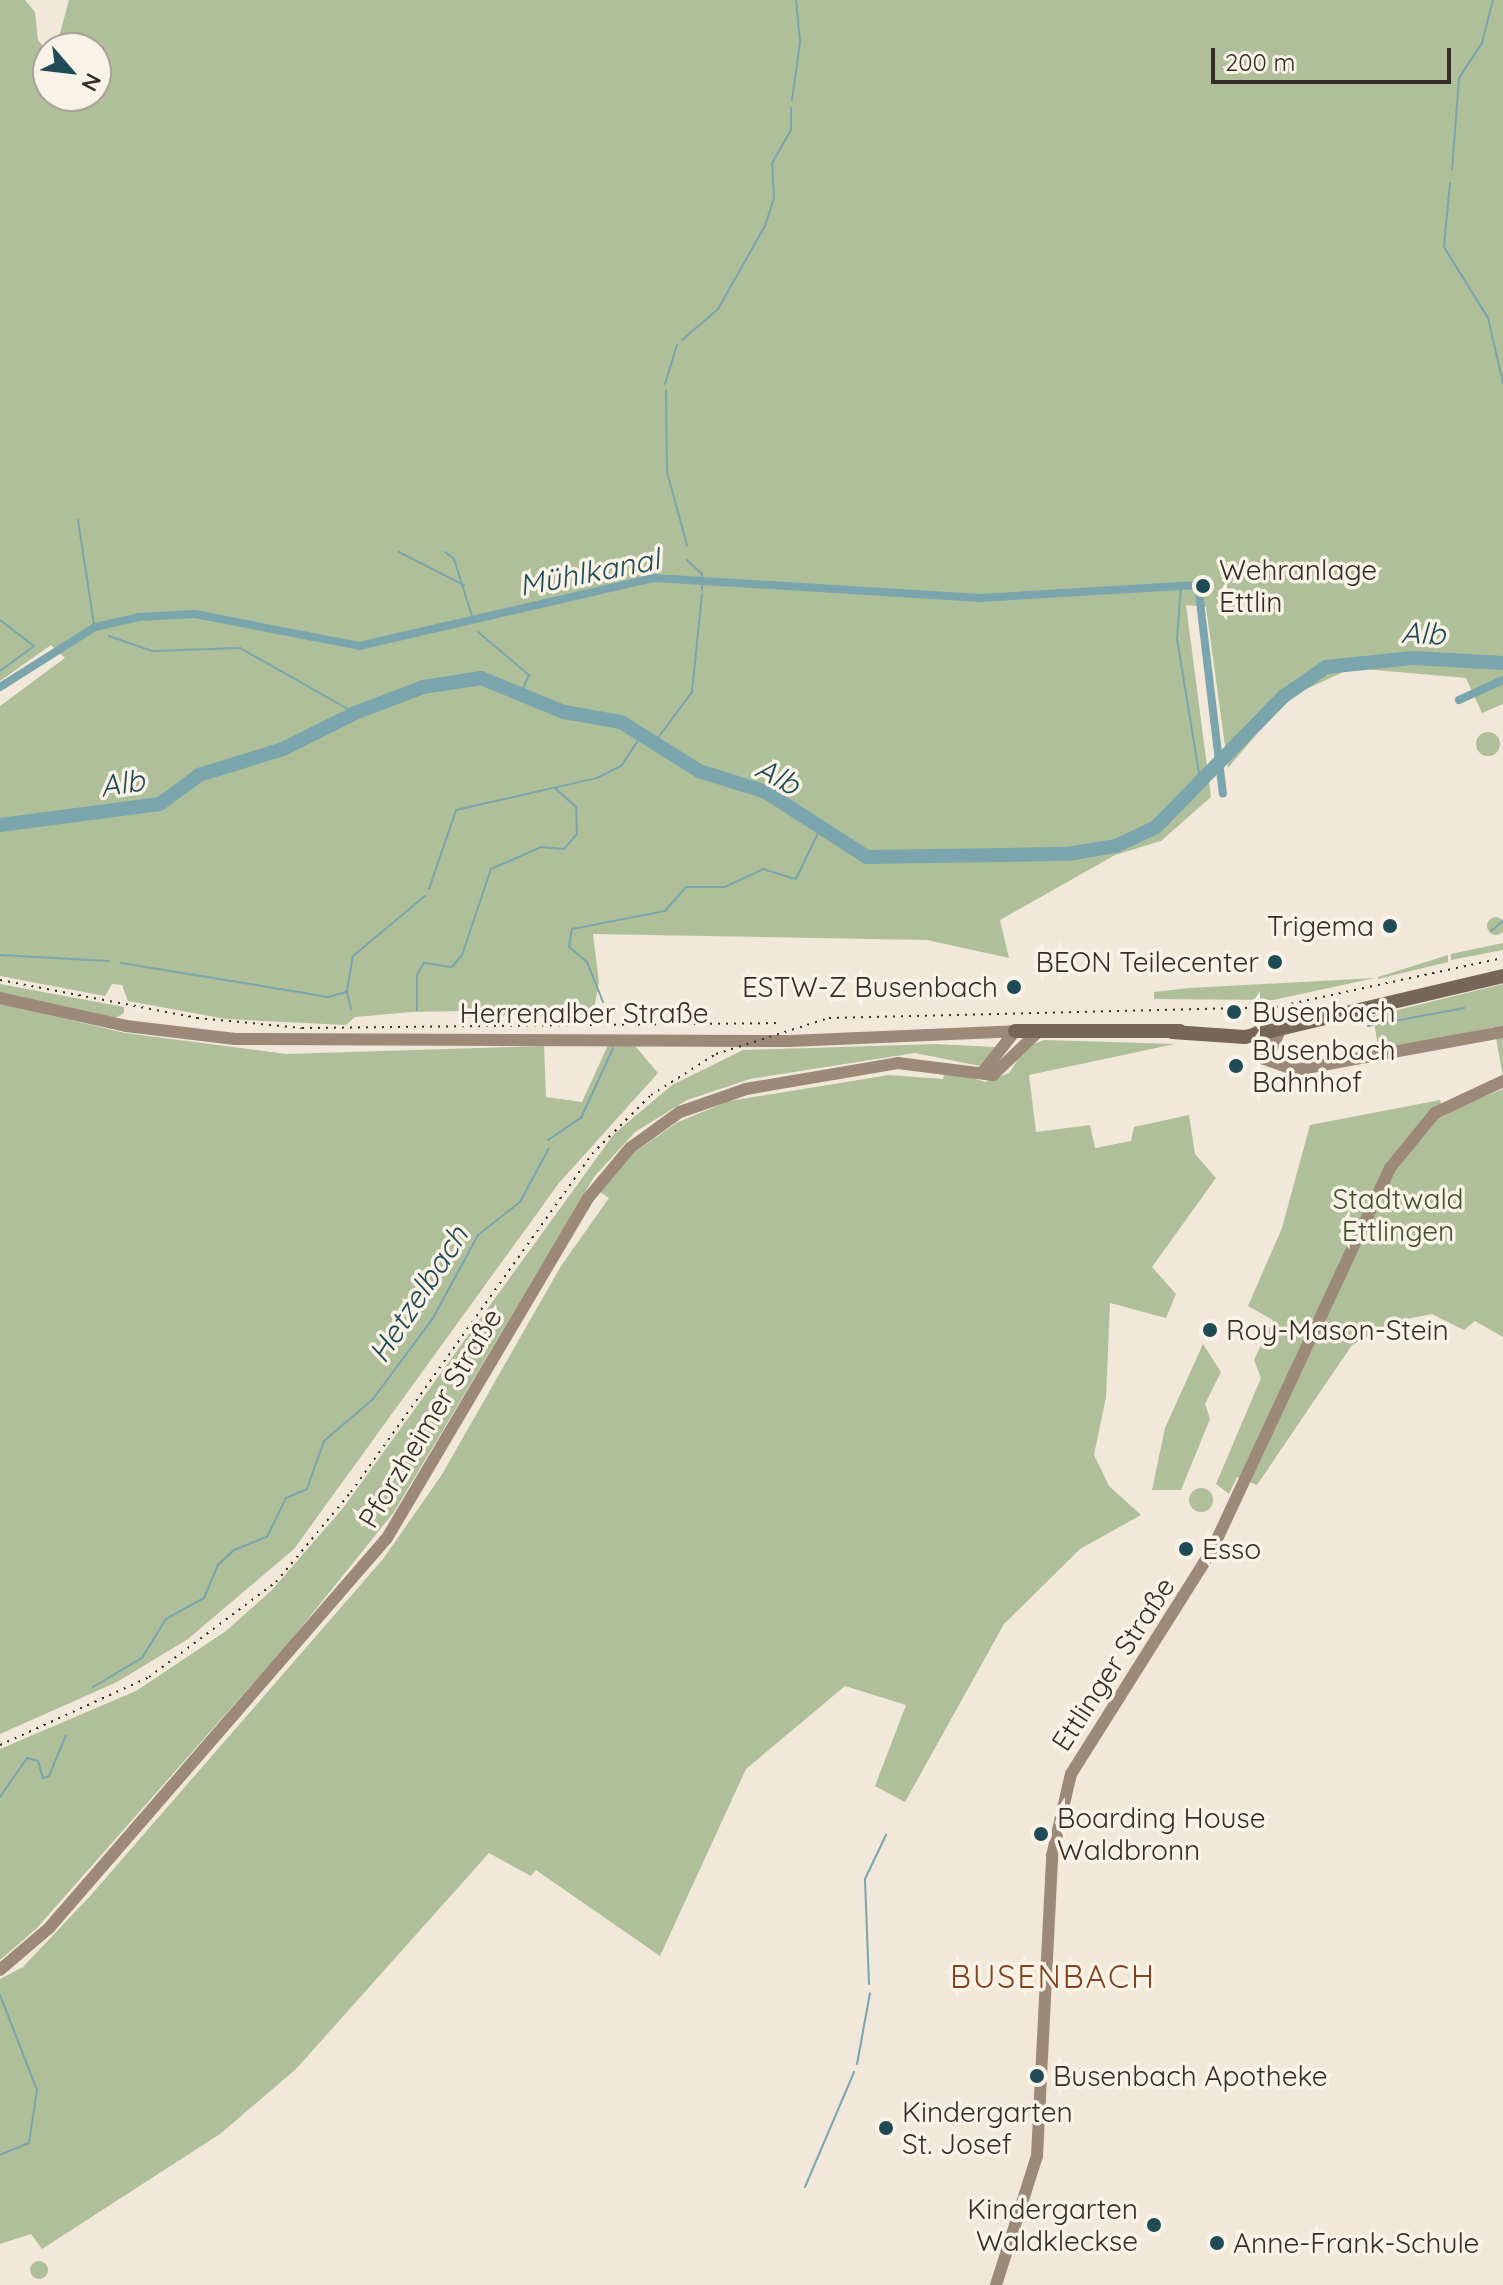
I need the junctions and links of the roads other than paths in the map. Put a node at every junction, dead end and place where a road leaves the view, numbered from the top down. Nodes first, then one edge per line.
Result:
1 (1503, 976) edge
2 (0, 998) edge
3 (1282, 1026) junction
4 (1040, 1030) junction
5 (1015, 1031) junction
6 (978, 1032) junction
7 (1256, 1032) junction
8 (1503, 1032) edge
9 (1020, 1047) junction
10 (1001, 1054) junction
11 (1272, 1061) junction
12 (982, 1073) junction
13 (1503, 1081) edge
14 (0, 1970) edge
15 (996, 2285) edge

1 - 3 main road, Herrenalber Straße
2 - 6 main road, Herrenalber Straße
3 - 7 main road, Herrenalber Straße
3 - 11 main road
4 - 5 main road, Herrenalber Straße
4 - 7 main road, Herrenalber Straße
4 - 9 main road
5 - 6 main road, Herrenalber Straße
5 - 9 main road
5 - 10 main road
6 - 10 main road
7 - 11 main road
8 - 11 main road
9 - 12 main road
10 - 12 main road
12 - 14 main road, Pforzheimer Straße
13 - 15 main road, Ettlinger Straße

